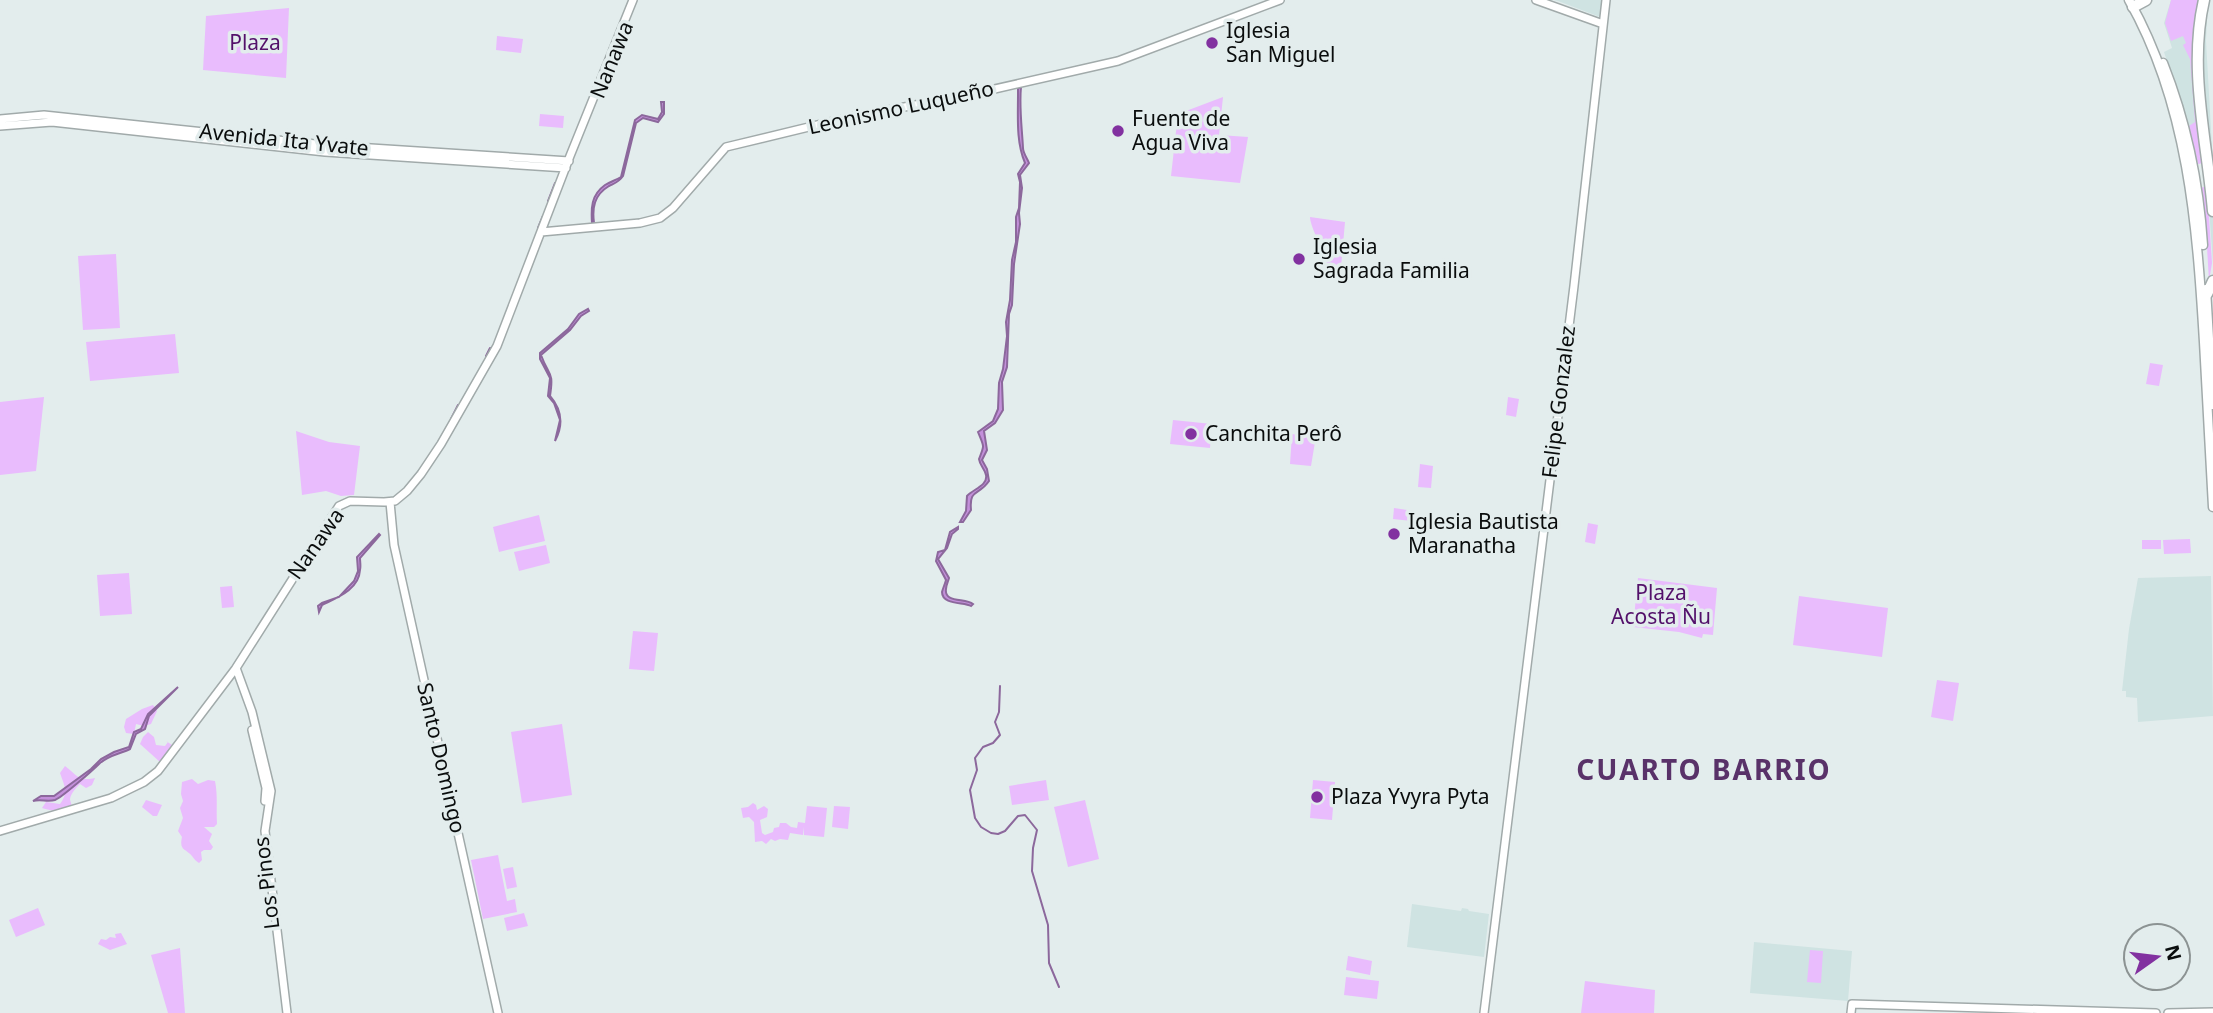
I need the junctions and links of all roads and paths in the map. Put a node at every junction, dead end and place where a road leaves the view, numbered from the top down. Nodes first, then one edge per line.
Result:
1 (635, 0) edge
2 (1280, 0) edge
3 (1536, 0) edge
4 (1606, 0) edge
5 (2204, 0) edge
6 (2136, 2) edge
7 (1603, 24) junction
8 (2166, 78) junction
9 (0, 119) edge
10 (52, 119) junction
11 (0, 125) edge
12 (569, 162) junction
13 (2213, 211) edge
14 (541, 232) junction
15 (2213, 281) edge
16 (2209, 301) edge
17 (2213, 405) edge
18 (390, 502) junction
19 (2213, 507) edge
20 (235, 671) junction
21 (0, 831) edge
22 (1963, 1010) edge
23 (2213, 1012) edge
24 (285, 1013) edge
25 (498, 1013) edge
26 (1484, 1013) edge
27 (1851, 1013) edge
28 (2155, 1013) edge
29 (2168, 1013) edge

1 - 12 street, Nanawa
2 - 14 street, Leonismo Luqueño
3 - 7 street
4 - 7 street, Felipe Gonzalez
5 - 13 highway
6 - 8 main road
7 - 26 street, Felipe Gonzalez
8 - 16 main road
8 - 19 main road
9 - 10 street, Avenida Ita Yvate
10 - 11 street, Avenida Ita Yvate
10 - 12 street, Avenida Ita Yvate
12 - 14 street, Nanawa
14 - 18 street, Nanawa
15 - 16 highway
16 - 17 main road
18 - 20 street, Nanawa
18 - 25 street, Santo Domingo
20 - 21 street, Nanawa
20 - 24 street, Los Pinos
22 - 27 street
22 - 28 street
23 - 29 street

